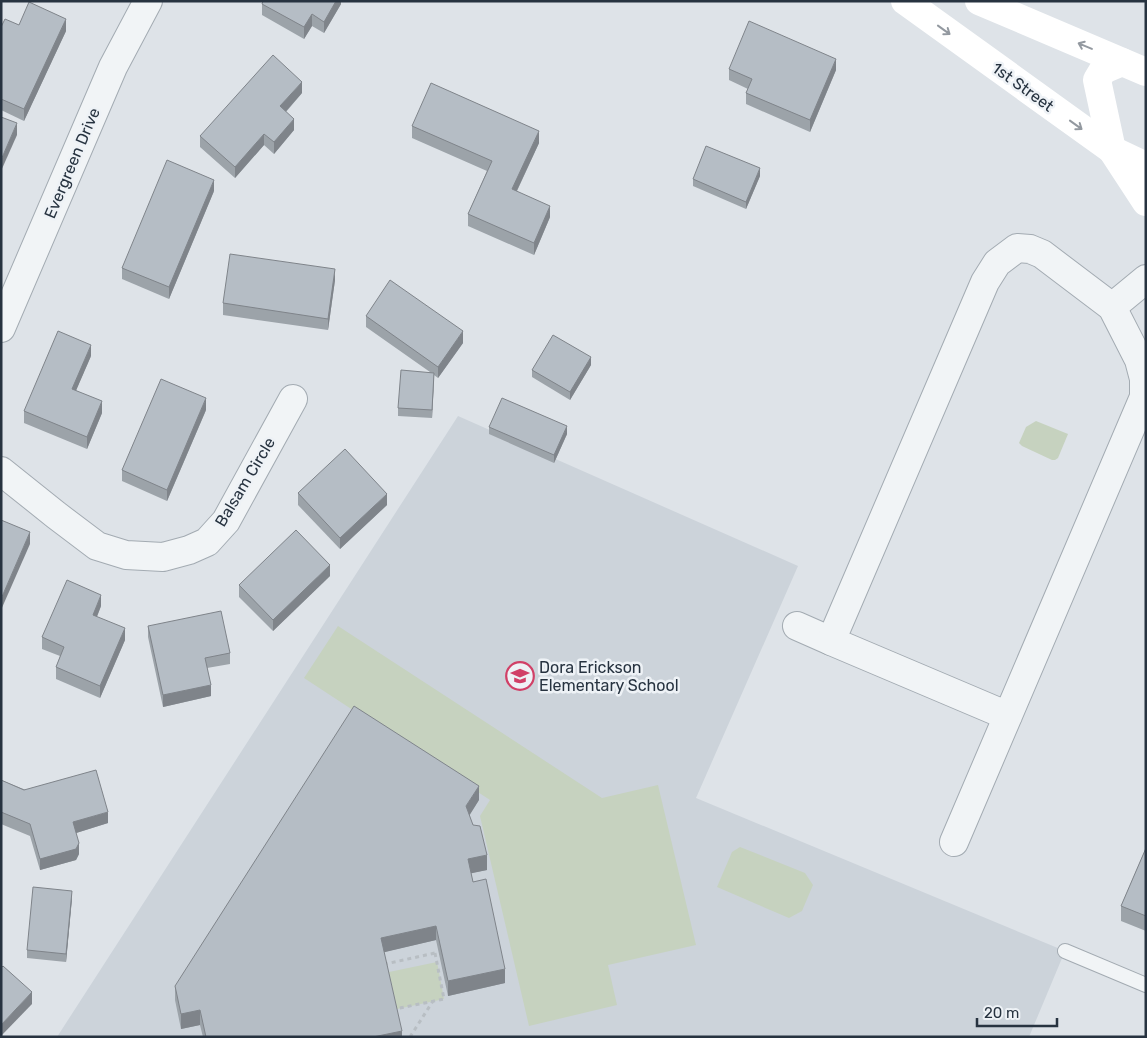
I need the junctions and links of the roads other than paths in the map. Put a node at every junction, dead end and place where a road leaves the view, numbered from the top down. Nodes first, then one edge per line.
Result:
1 (148, 1) edge
2 (905, 1) edge
3 (979, 1) edge
4 (1134, 67) edge
5 (1112, 150) junction
6 (1146, 166) edge
7 (1146, 202) edge
8 (1146, 279) edge
9 (1112, 307) junction
10 (1, 328) edge
11 (293, 399) dead end
12 (1, 471) edge
13 (797, 626) dead end
14 (831, 641) junction
15 (1008, 716) junction
16 (954, 842) dead end
17 (1065, 951) dead end
18 (1146, 985) edge

1 - 10 street, Evergreen Drive
2 -> 5 main road, 1st Street
4 -> 3 main road
4 - 5 main road
5 - 6 main road, 1st Street
5 - 7 main road
8 - 9 street
9 - 14 street
9 - 15 street
11 - 12 street, Balsam Circle
13 - 14 street
14 - 15 street
15 - 16 street
17 - 18 lane

